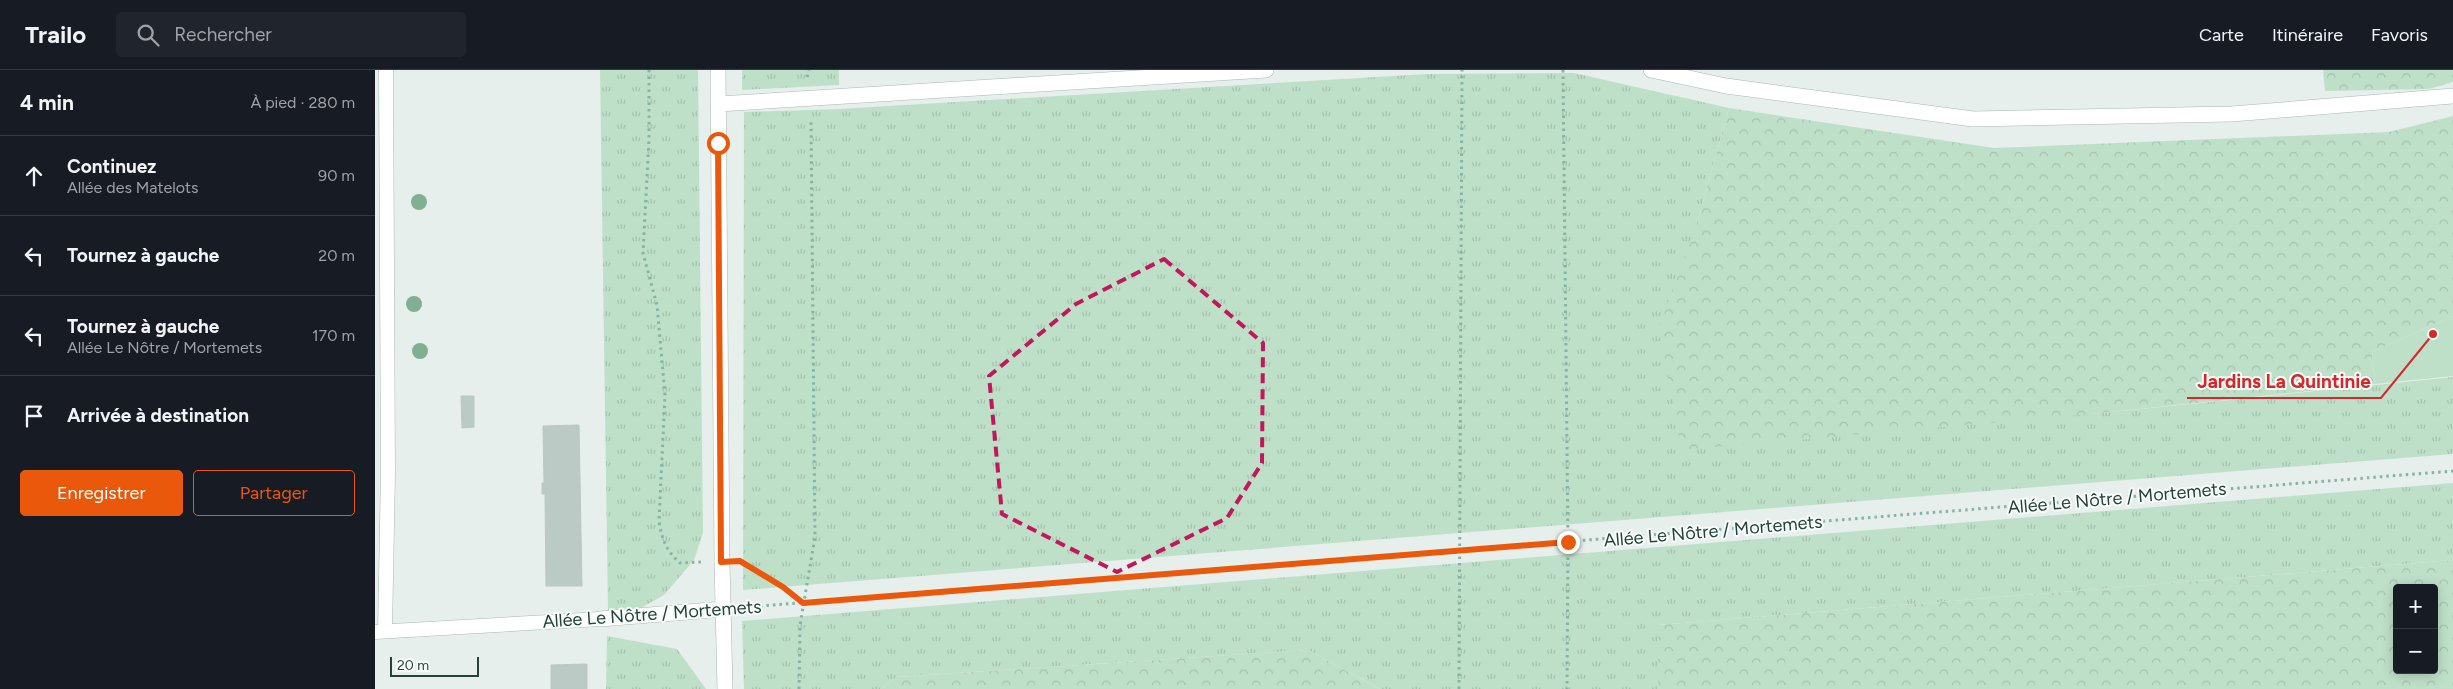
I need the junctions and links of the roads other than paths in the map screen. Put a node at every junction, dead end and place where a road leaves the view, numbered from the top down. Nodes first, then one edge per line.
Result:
1 (387, 70) edge
2 (718, 70) edge
3 (1266, 70) edge
4 (1651, 70) edge
5 (2453, 96) edge
6 (718, 104) junction
7 (381, 273) edge
8 (724, 609) junction
9 (600, 619) joint
10 (380, 631) edge
11 (725, 689) edge

1 - 7 lane
2 - 6 street
3 - 6 street
4 - 5 street
6 - 8 street
7 - 10 lane
8 - 9 street, Allée Le Nôtre / Mortemets
8 - 11 street
9 - 10 lane, Allée Le Nôtre / Mortemets

